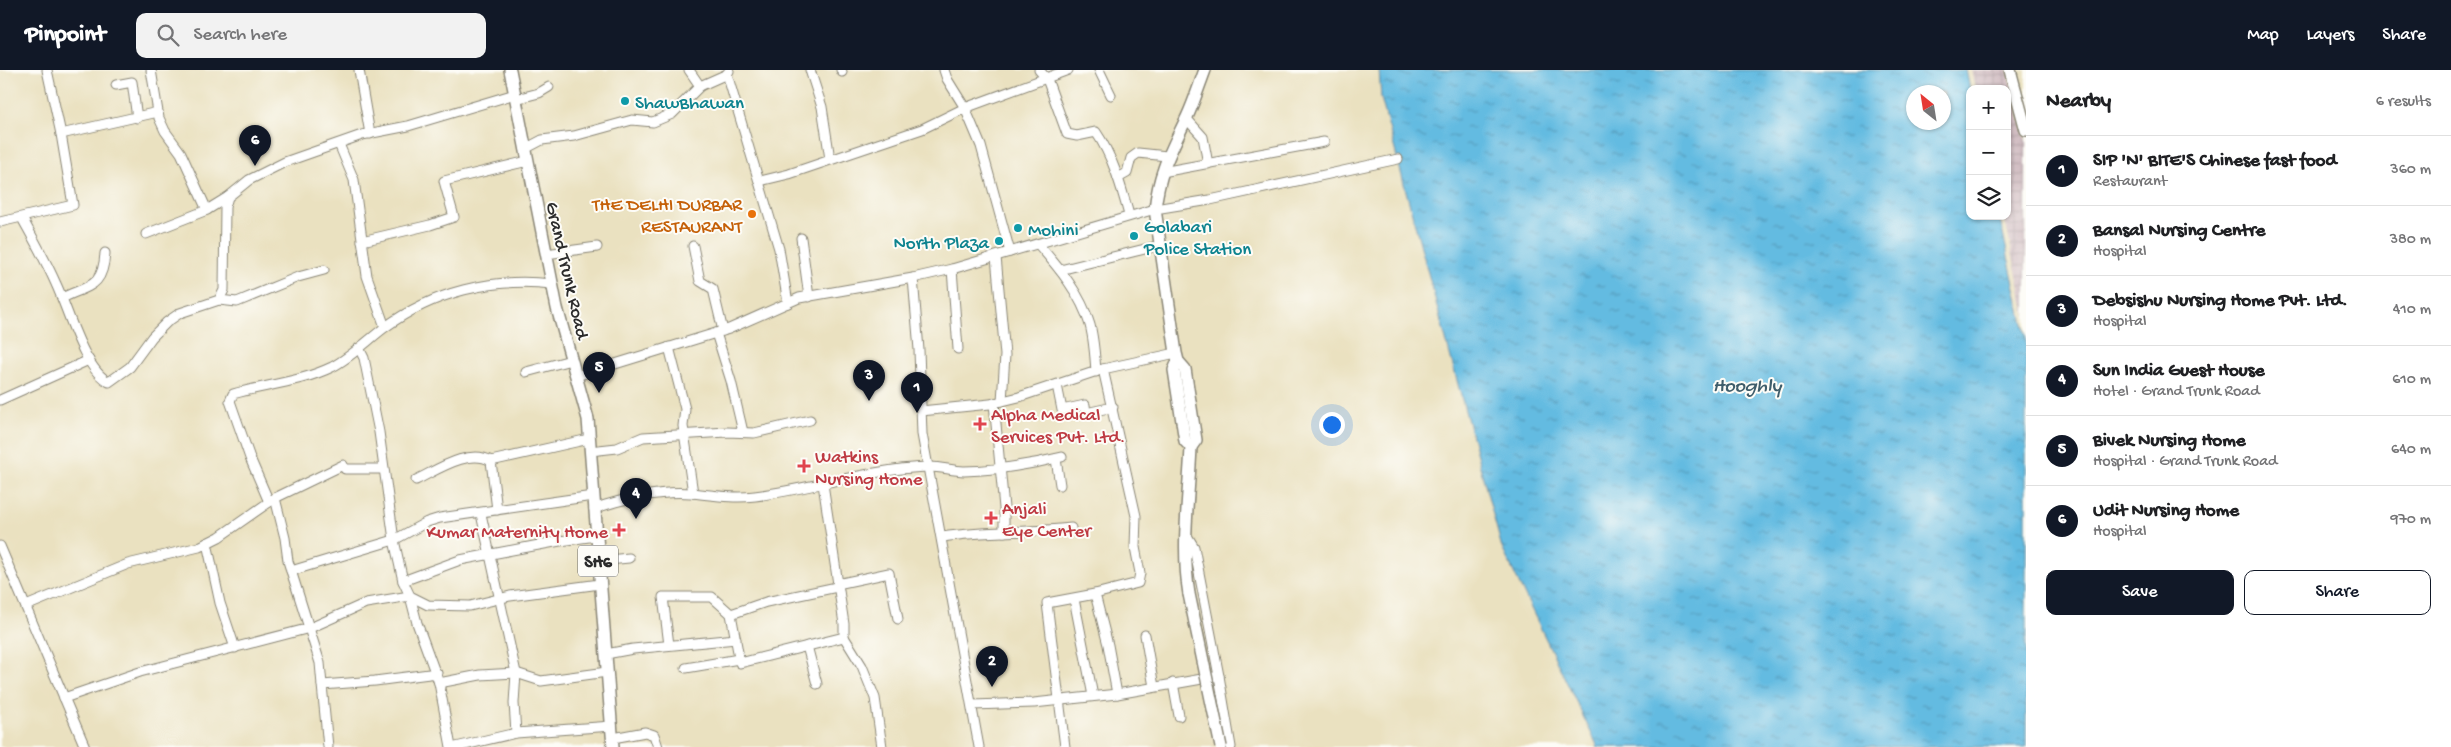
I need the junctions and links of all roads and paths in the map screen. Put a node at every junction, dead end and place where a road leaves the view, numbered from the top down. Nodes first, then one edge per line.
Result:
1 (47, 70) edge
2 (151, 70) edge
3 (359, 70) edge
4 (510, 70) edge
5 (689, 70) edge
6 (810, 70) edge
7 (944, 70) edge
8 (1039, 70) edge
9 (1068, 70) edge
10 (1099, 70) edge
11 (1205, 70) edge
12 (2010, 70) edge
13 (728, 72) edge
14 (1046, 79) junction
15 (116, 85) dead end
16 (700, 86) junction
17 (549, 87) dead end
18 (1111, 95) dead end
19 (515, 96) junction
20 (965, 108) junction
21 (158, 112) junction
22 (137, 118) junction
23 (1186, 118) junction
24 (2026, 130) edge
25 (61, 134) junction
26 (370, 134) junction
27 (1324, 142) dead end
28 (339, 144) junction
29 (525, 149) junction
30 (1167, 156) junction
31 (830, 159) junction
32 (1398, 159) dead end
33 (528, 161) junction
34 (1208, 164) junction
35 (1162, 172) junction
36 (1118, 178) junction
37 (760, 181) junction
38 (228, 197) junction
39 (1155, 209) junction
40 (208, 210) junction
41 (1129, 215) junction
42 (22, 218) junction
43 (0, 222) edge
44 (146, 234) dead end
45 (800, 238) dead end
46 (362, 241) junction
47 (1038, 244) junction
48 (1161, 245) junction
49 (693, 246) dead end
50 (597, 247) dead end
51 (1010, 252) junction
52 (105, 253) dead end
53 (546, 254) junction
54 (996, 257) junction
55 (952, 269) junction
56 (324, 270) dead end
57 (1060, 270) junction
58 (913, 278) junction
59 (552, 284) junction
60 (810, 297) junction
61 (62, 298) junction
62 (219, 300) junction
63 (788, 303) junction
64 (385, 327) junction
65 (719, 332) junction
66 (669, 347) junction
67 (359, 348) junction
68 (958, 349) dead end
69 (1177, 357) junction
70 (89, 360) junction
71 (571, 360) junction
72 (1100, 370) junction
73 (526, 372) dead end
74 (576, 376) junction
75 (1056, 385) junction
76 (0, 400) edge
77 (998, 402) junction
78 (1113, 407) junction
79 (921, 410) junction
80 (810, 420) dead end
81 (743, 432) junction
82 (684, 436) junction
83 (589, 438) junction
84 (590, 451) junction
85 (492, 462) junction
86 (929, 466) junction
87 (1000, 468) junction
88 (383, 469) junction
89 (416, 480) dead end
90 (823, 484) junction
91 (1060, 485) dead end
92 (693, 493) junction
93 (593, 496) junction
94 (272, 500) junction
95 (594, 509) junction
96 (497, 510) junction
97 (481, 514) junction
98 (1071, 528) dead end
99 (1004, 532) junction
100 (1186, 534) junction
101 (596, 536) junction
102 (943, 537) junction
103 (394, 540) junction
104 (207, 543) junction
105 (0, 546) edge
106 (489, 555) junction
107 (629, 558) dead end
108 (598, 561) junction
109 (291, 570) junction
110 (403, 582) junction
111 (600, 584) junction
112 (837, 585) junction
113 (1095, 594) junction
114 (410, 596) junction
115 (500, 598) junction
116 (1074, 599) junction
117 (26, 606) junction
118 (731, 614) junction
119 (898, 619) dead end
120 (310, 628) junction
121 (1145, 635) dead end
122 (844, 637) junction
123 (736, 639) junction
124 (669, 646) junction
125 (807, 646) junction
126 (235, 648) junction
127 (606, 654) junction
128 (740, 660) junction
129 (686, 668) dead end
130 (607, 672) junction
131 (437, 673) junction
132 (516, 673) junction
133 (1219, 676) junction
134 (440, 683) junction
135 (817, 684) dead end
136 (1173, 684) junction
137 (322, 685) junction
138 (1154, 687) junction
139 (1117, 694) junction
140 (1094, 696) junction
141 (64, 698) junction
142 (1060, 700) junction
143 (973, 705) junction
144 (1179, 716) dead end
145 (612, 726) junction
146 (516, 733) junction
147 (613, 743) edge
148 (85, 747) edge
149 (328, 747) edge
150 (451, 747) edge
151 (456, 747) edge
152 (658, 747) edge
153 (882, 747) edge
154 (979, 747) edge
155 (1066, 747) edge
156 (1221, 747) edge
157 (1231, 747) edge

1 - 25 street
2 - 21 street
3 - 26 street
4 - 19 main road, Grand Trunk Road / SH6
5 - 16 street
6 - 31 street
7 - 20 street
8 - 14 street
9 - 14 street
10 - 18 street
11 - 23 main road
12 - 24 main road
13 - 16 street
13 - 37 street
14 - 20 street
14 - 36 street
15 - 22 street
16 - 29 street
17 - 19 street
19 - 26 street
19 - 29 main road, Grand Trunk Road / SH6
20 - 31 street
20 - 51 street
21 - 22 street
21 - 40 street
22 - 25 street
23 - 30 main road
23 - 34 street
25 - 42 street
26 - 28 street
27 - 34 street
28 - 38 street
28 - 46 street
29 - 33 main road, Grand Trunk Road / SH6
30 - 35 main road
30 - 36 street
31 - 37 street
32 - 39 street
33 - 46 street
33 - 53 main road, Grand Trunk Road / SH6
34 - 35 street
35 - 39 main road
36 - 41 street
37 - 63 street
38 - 40 street
38 - 62 street
39 - 41 street
39 - 48 main road
40 - 44 street
41 - 47 street
42 - 43 street
42 - 61 street
45 - 60 street
46 - 64 street
47 - 51 street
47 - 57 street
48 - 57 street
48 - 69 main road
49 - 65 street
50 - 53 street
51 - 54 street
52 - 61 street
53 - 59 main road, Grand Trunk Road / SH6
54 - 55 street
54 - 77 street
55 - 58 street
55 - 68 street
56 - 62 street
57 - 72 street
58 - 60 street
58 - 79 street
59 - 64 street
59 - 71 main road, Grand Trunk Road / SH6
60 - 63 street
61 - 70 street
62 - 70 street
63 - 65 street
64 - 67 street
65 - 66 street
65 - 81 street
66 - 74 street
66 - 82 street
67 - 88 street
67 - 94 street
69 - 72 street
69 - 100 main road
70 - 76 street
71 - 73 street
71 - 74 main road, Grand Trunk Road / SH6
72 - 75 street
72 - 78 street
74 - 83 main road, Grand Trunk Road / SH6
75 - 77 street
75 - 78 street
77 - 79 street
77 - 87 street
78 - 113 street
79 - 86 street
80 - 81 street
81 - 82 street
82 - 84 street
82 - 92 street
83 - 84 main road, Grand Trunk Road / SH6
83 - 85 street
84 - 93 main road, Grand Trunk Road / SH6
85 - 89 street
85 - 96 street
86 - 87 street
86 - 90 street
86 - 102 street
87 - 91 street
87 - 99 street
88 - 94 street
88 - 103 street
90 - 92 street
90 - 112 street
92 - 95 street
93 - 95 main road, Grand Trunk Road / SH6
93 - 96 street
94 - 104 street
94 - 109 street
95 - 101 main road, Grand Trunk Road / SH6
96 - 97 street
97 - 103 street
97 - 106 street
98 - 99 street
99 - 102 street
100 - 133 street
100 - 156 main road, bridge
101 - 106 street
101 - 108 main road, Grand Trunk Road / SH6
102 - 143 street
103 - 109 street
103 - 110 street
104 - 117 street
104 - 126 street
105 - 117 street
106 - 110 street
106 - 115 street
107 - 108 street
108 - 111 main road, Grand Trunk Road / SH6
109 - 120 street
110 - 114 street
111 - 115 street
111 - 127 main road, Grand Trunk Road / SH6
112 - 118 street
112 - 119 street
112 - 122 street
113 - 116 street
113 - 139 street
114 - 115 street
114 - 120 street
114 - 131 street
115 - 132 street
116 - 140 street
116 - 142 street
117 - 141 street
118 - 123 street
118 - 124 street
120 - 126 street
120 - 137 street
121 - 138 street
122 - 125 street
122 - 153 street
123 - 124 street
123 - 128 street
124 - 127 street
125 - 128 street
125 - 135 street
126 - 141 street
127 - 130 main road, Grand Trunk Road / SH6
128 - 129 street
130 - 132 street
130 - 145 main road, Grand Trunk Road / SH6
131 - 134 street
131 - 137 street
132 - 134 street
132 - 146 street
133 - 136 street
133 - 157 street
134 - 150 street
136 - 138 street
136 - 144 street
137 - 149 street
138 - 139 street
139 - 140 street
140 - 142 street
141 - 148 street
142 - 143 street
142 - 155 street
143 - 154 street
145 - 146 street
145 - 147 main road, Grand Trunk Road / SH6
146 - 151 street
147 - 152 street

